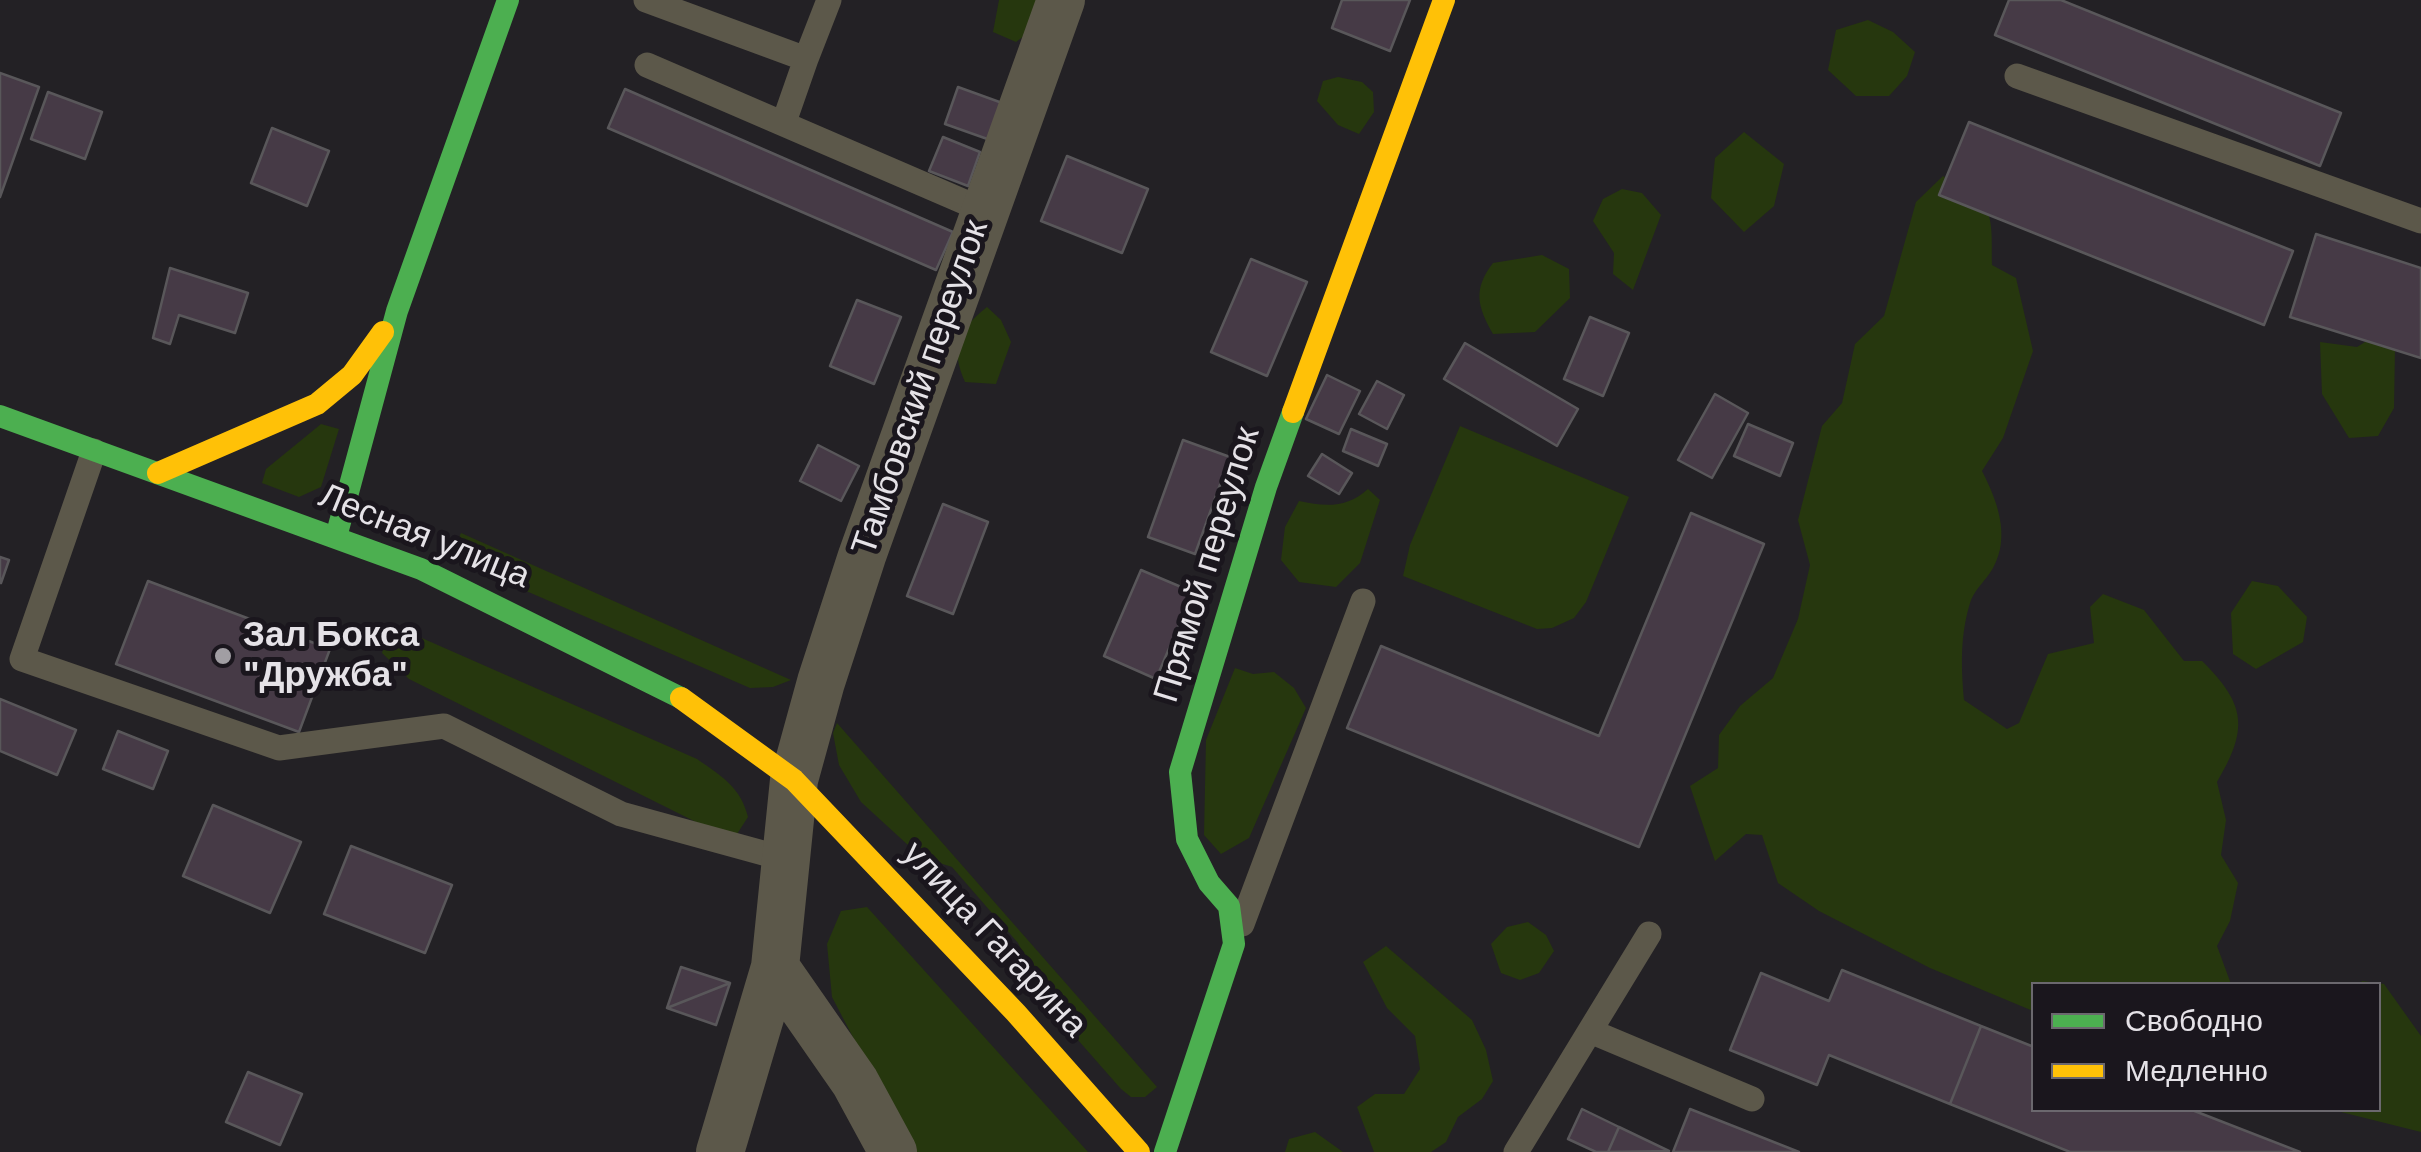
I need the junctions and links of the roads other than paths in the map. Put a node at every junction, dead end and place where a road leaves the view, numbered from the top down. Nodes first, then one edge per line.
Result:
1 (508, 0) edge
2 (646, 0) edge
3 (828, 0) edge
4 (1061, 0) edge
5 (1444, 0) edge
6 (806, 59) junction
7 (648, 65) dead end
8 (2017, 76) dead end
9 (784, 122) junction
10 (984, 210) junction
11 (2421, 221) edge
12 (397, 311) junction
13 (0, 416) edge
14 (94, 450) junction
15 (158, 473) junction
16 (336, 537) junction
17 (1364, 601) dead end
18 (794, 780) junction
19 (786, 860) junction
20 (1649, 934) dead end
21 (1234, 944) junction
22 (776, 967) junction
23 (1590, 1031) junction
24 (1752, 1099) dead end
25 (720, 1152) edge
26 (892, 1152) edge
27 (1139, 1152) edge
28 (1165, 1152) edge
29 (1516, 1152) edge

1 - 12 street
2 - 6 lane
3 - 6 lane
4 - 10 street, Тамбовский переулок
5 - 21 street, Прямой переулок
6 - 9 lane
7 - 9 lane
8 - 11 lane
9 - 10 lane
10 - 18 street, Тамбовский переулок
12 - 15 street
12 - 16 street
13 - 14 street, Лесная улица
14 - 15 street, Лесная улица
14 - 19 lane
15 - 16 street, Лесная улица
16 - 18 street, Лесная улица
17 - 21 lane
18 - 19 street, Тамбовский переулок
18 - 27 street, улица Гагарина
19 - 22 street, Тамбовский переулок
20 - 23 lane
21 - 28 street
22 - 25 street, Тамбовский переулок
22 - 26 street
23 - 24 lane
23 - 29 lane

